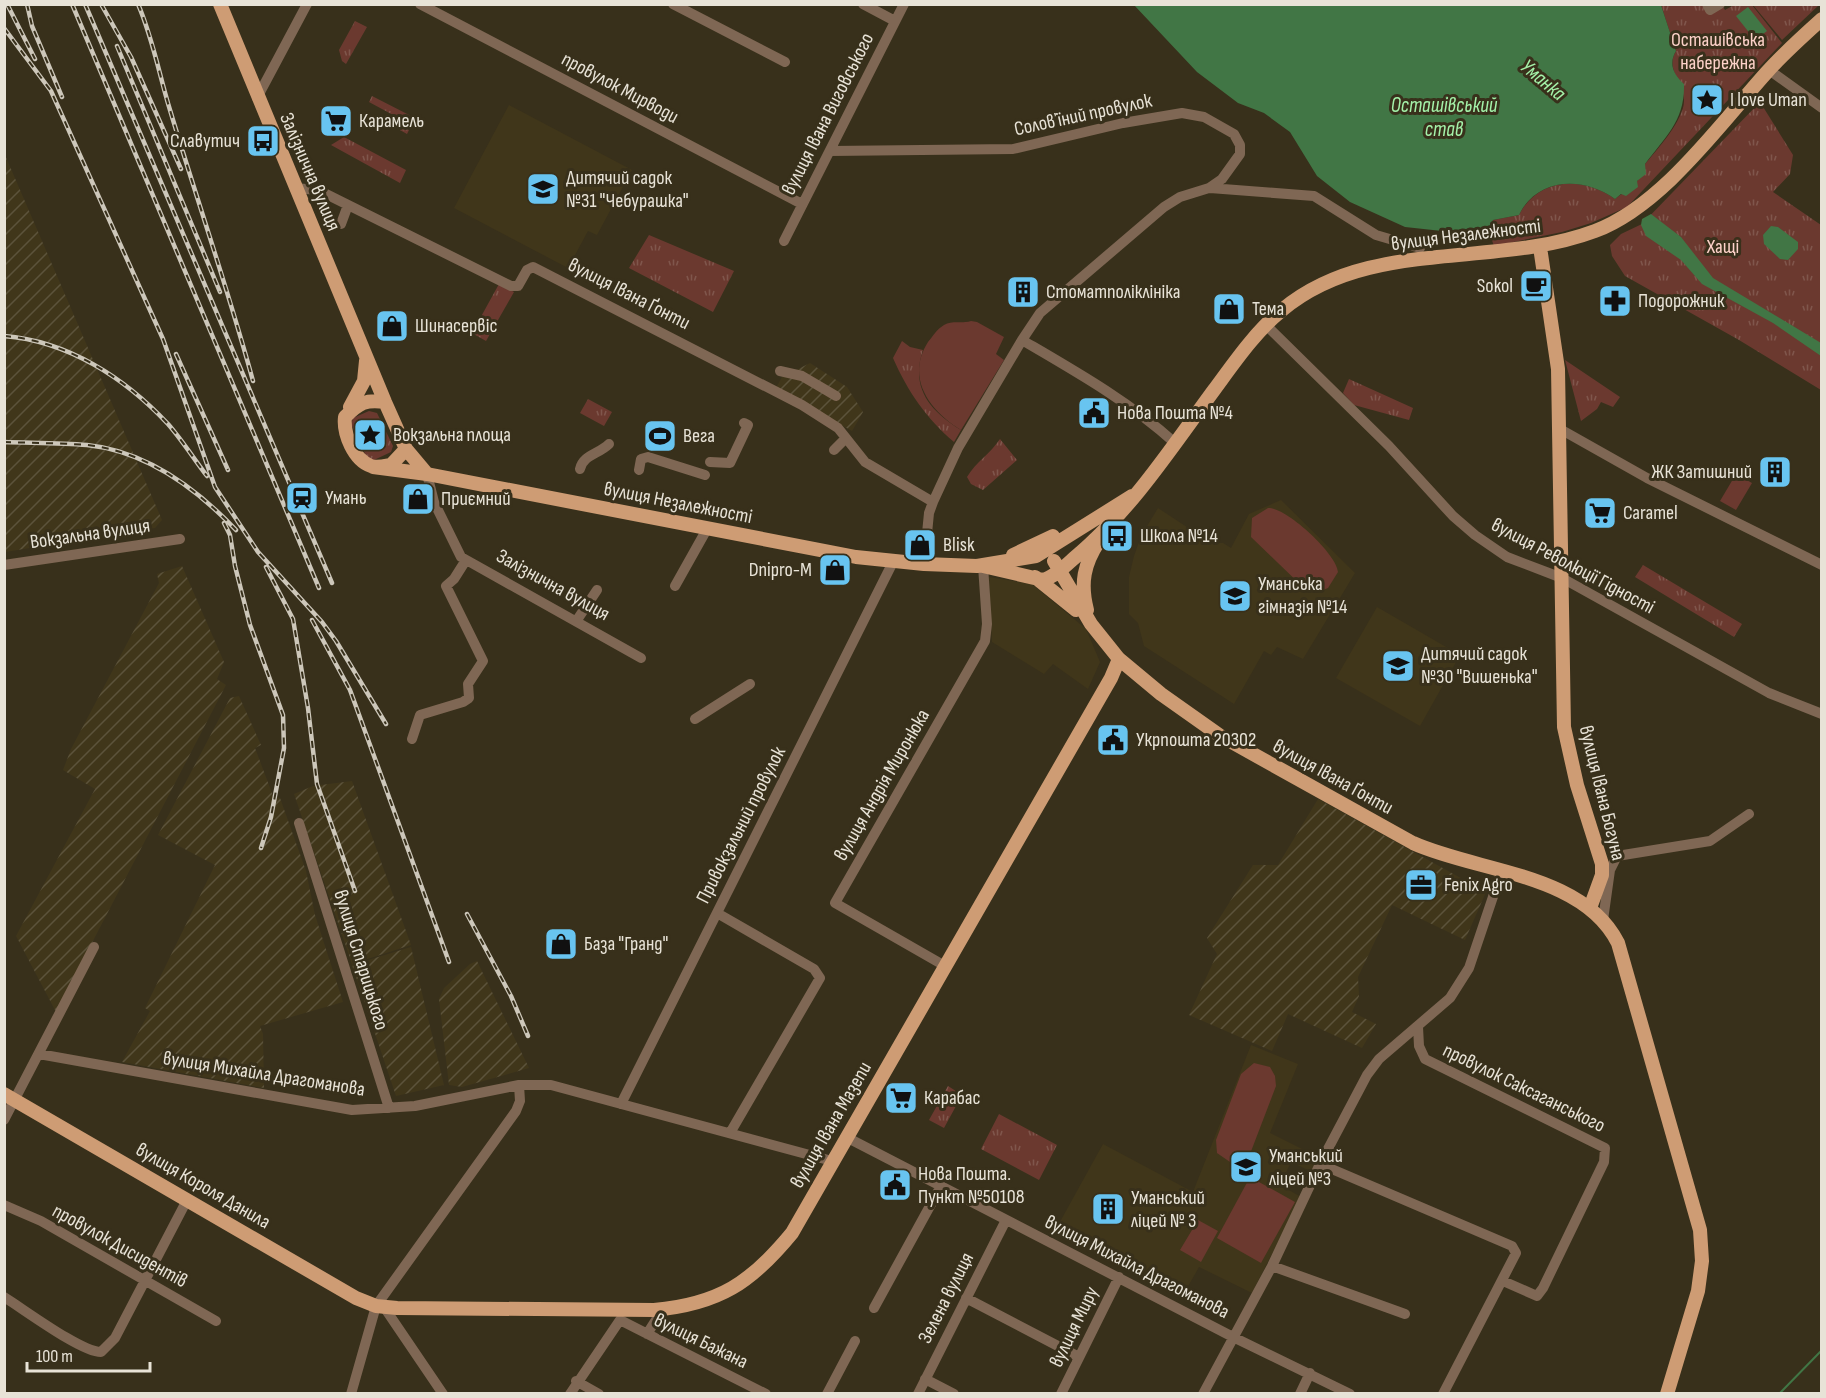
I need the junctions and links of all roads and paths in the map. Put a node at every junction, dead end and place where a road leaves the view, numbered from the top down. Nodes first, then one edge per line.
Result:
1 (220, 4) edge
2 (307, 4) edge
3 (420, 4) edge
4 (673, 4) edge
5 (863, 4) edge
6 (904, 4) edge
7 (1707, 4) edge
8 (1720, 4) edge
9 (1821, 20) edge
10 (896, 21) junction
11 (785, 62) dead end
12 (1769, 70) junction
13 (257, 98) junction
14 (1821, 108) edge
15 (830, 151) junction
16 (295, 188) junction
17 (1209, 188) junction
18 (802, 204) junction
19 (348, 205) junction
20 (341, 224) dead end
21 (784, 241) dead end
22 (1540, 247) junction
23 (1420, 248) dead end
24 (1266, 325) junction
25 (1022, 340) junction
26 (366, 355) junction
27 (780, 371) dead end
28 (836, 396) dead end
29 (385, 402) junction
30 (345, 417) junction
31 (744, 423) dead end
32 (1560, 429) junction
33 (845, 439) junction
34 (1175, 443) junction
35 (609, 444) dead end
36 (406, 449) junction
37 (834, 450) dead end
38 (710, 462) dead end
39 (373, 467) junction
40 (580, 469) dead end
41 (639, 470) dead end
42 (426, 474) junction
43 (705, 475) dead end
44 (1138, 491) junction
45 (933, 502) junction
46 (1087, 522) junction
47 (707, 529) junction
48 (1105, 531) junction
49 (180, 539) dead end
50 (1036, 556) junction
51 (466, 560) junction
52 (893, 562) junction
53 (924, 564) junction
54 (4, 565) edge
55 (1821, 565) edge
56 (983, 566) junction
57 (1055, 569) junction
58 (1036, 578) junction
59 (1562, 578) junction
60 (675, 586) dead end
61 (597, 590) dead end
62 (577, 620) junction
63 (1091, 624) junction
64 (640, 658) dead end
65 (1119, 660) junction
66 (750, 684) dead end
67 (1821, 714) edge
68 (695, 719) dead end
69 (412, 739) dead end
70 (1749, 814) dead end
71 (299, 823) dead end
72 (1502, 870) junction
73 (1590, 908) junction
74 (717, 913) junction
75 (1603, 920) junction
76 (94, 947) dead end
77 (945, 966) junction
78 (1418, 1027) junction
79 (39, 1054) junction
80 (519, 1085) junction
81 (10, 1096) edge
82 (621, 1104) junction
83 (389, 1108) junction
84 (4, 1120) edge
85 (730, 1133) junction
86 (846, 1137) junction
87 (832, 1161) junction
88 (1320, 1164) junction
89 (941, 1186) junction
90 (187, 1200) junction
91 (4, 1205) edge
92 (1006, 1220) junction
93 (1272, 1266) junction
94 (1119, 1277) junction
95 (146, 1280) junction
96 (1503, 1281) junction
97 (4, 1297) edge
98 (966, 1298) junction
99 (380, 1306) junction
100 (874, 1308) dead end
101 (663, 1309) junction
102 (1405, 1314) dead end
103 (216, 1321) dead end
104 (647, 1334) junction
105 (1233, 1337) junction
106 (855, 1341) dead end
107 (1079, 1357) junction
108 (1310, 1373) junction
109 (925, 1379) junction
110 (576, 1381) junction
111 (351, 1394) edge
112 (443, 1394) edge
113 (570, 1394) edge
114 (599, 1394) edge
115 (766, 1394) edge
116 (827, 1394) edge
117 (918, 1394) edge
118 (954, 1394) edge
119 (1061, 1394) edge
120 (1203, 1394) edge
121 (1300, 1394) edge
122 (1350, 1394) edge
123 (1443, 1394) edge
124 (1667, 1394) edge

1 - 13 main road, Залізнична вулиця
2 - 13 street
3 - 18 street, провулок Мирводи
4 - 11 street
5 - 10 street
6 - 10 street, вулиця Івана Виговського
7 - 8 street
9 - 12 main road, вулиця Незалежності
10 - 15 street, вулиця Івана Виговського
12 - 14 street
12 - 22 main road, вулиця Незалежності
13 - 16 main road, Залізнична вулиця
15 - 17 street, Соловʼїний провулок
15 - 18 street, вулиця Івана Виговського
16 - 19 street, вулиця Івана Ґонти
16 - 26 main road, Залізнична вулиця
17 - 23 street
17 - 25 street
18 - 21 street, вулиця Івана Виговського
19 - 20 street
19 - 33 street, вулиця Івана Ґонти
22 - 24 main road, вулиця Незалежності
22 - 32 main road, вулиця Івана Богуна
24 - 34 main road, вулиця Незалежності
24 - 59 street, вулиця Революції Гідності
25 - 34 street
25 - 45 street
26 - 29 main road, Залізнична вулиця
26 - 30 main road
27 - 28 street
29 - 30 main road
29 - 36 main road
30 - 39 main road
31 - 38 street
32 - 55 street
32 - 59 main road, вулиця Івана Богуна
33 - 37 street
33 - 45 street, вулиця Івана Ґонти
34 - 44 main road, вулиця Незалежності
35 - 40 street
36 - 39 main road
36 - 42 main road, Залізнична вулиця
39 - 42 main road
41 - 43 street
42 - 47 main road, вулиця Незалежності
42 - 51 street, Залізнична вулиця
44 - 46 main road, вулиця Незалежності
44 - 48 main road, вулиця Незалежності
45 - 53 street
46 - 50 main road, вулиця Незалежності
46 - 56 main road, вулиця Незалежності
47 - 52 main road, вулиця Незалежності
47 - 60 street
48 - 57 main road, вулиця Незалежності
48 - 63 main road, вулиця Івана Ґонти
49 - 54 street, Вокзальна вулиця
50 - 56 main road, вулиця Незалежності
50 - 57 main road
50 - 58 main road
51 - 62 street, Залізнична вулиця
51 - 69 street
52 - 53 main road, вулиця Незалежності
52 - 74 street, Привокзальний провулок
53 - 56 main road, вулиця Незалежності
56 - 58 main road, вулиця Незалежності
56 - 77 street, вулиця Андрія Миронюка
57 - 58 main road
57 - 63 main road, вулиця Івана Ґонти
58 - 63 main road, вулиця Івана Ґонти
59 - 67 street, вулиця Революції Гідності
59 - 73 main road, вулиця Івана Богуна
61 - 62 street
62 - 64 street, Залізнична вулиця
63 - 65 main road, вулиця Івана Ґонти
65 - 72 main road, вулиця Івана Ґонти
65 - 77 main road, вулиця Івана Мазепи
66 - 68 street
70 - 75 street
71 - 83 street, вулиця Старицького
72 - 73 main road, вулиця Івана Ґонти
72 - 78 street
73 - 75 main road
74 - 82 street, Привокзальний провулок
74 - 85 street
75 - 124 main road
76 - 79 street
77 - 86 main road, вулиця Івана Мазепи
78 - 88 street
78 - 96 street, провулок Саксаганського
79 - 81 street
79 - 83 street, вулиця Михайла Драгоманова
80 - 82 street, вулиця Михайла Драгоманова
80 - 83 street, вулиця Михайла Драгоманова
80 - 99 street
81 - 84 street
81 - 90 main road, вулиця Короля Данила
82 - 85 street, вулиця Михайла Драгоманова
85 - 87 street, вулиця Михайла Драгоманова
86 - 87 main road, вулиця Івана Мазепи
86 - 89 street, вулиця Михайла Драгоманова
87 - 101 main road, вулиця Івана Мазепи
88 - 93 street
88 - 96 street
89 - 92 street, вулиця Михайла Драгоманова
89 - 100 street
90 - 95 street
90 - 99 main road, вулиця Короля Данила
91 - 95 street, провулок Дисидентів
92 - 94 street, вулиця Михайла Драгоманова
92 - 98 street, Зелена вулиця
93 - 102 street
93 - 105 street
94 - 105 street, вулиця Михайла Драгоманова
94 - 107 street, вулиця Миру
95 - 97 street
95 - 103 street, провулок Дисидентів
96 - 123 street
98 - 107 street
98 - 109 street, Зелена вулиця
99 - 101 main road, вулиця Івана Мазепи
99 - 111 street
99 - 112 street
101 - 104 street
104 - 110 street, вулиця Бажана
104 - 115 street, вулиця Бажана
105 - 108 street, вулиця Михайла Драгоманова
105 - 120 street
106 - 116 street
107 - 119 street, вулиця Миру
108 - 121 street
108 - 122 street, вулиця Михайла Драгоманова
109 - 117 street, Зелена вулиця
109 - 118 street
110 - 113 street
110 - 114 street

